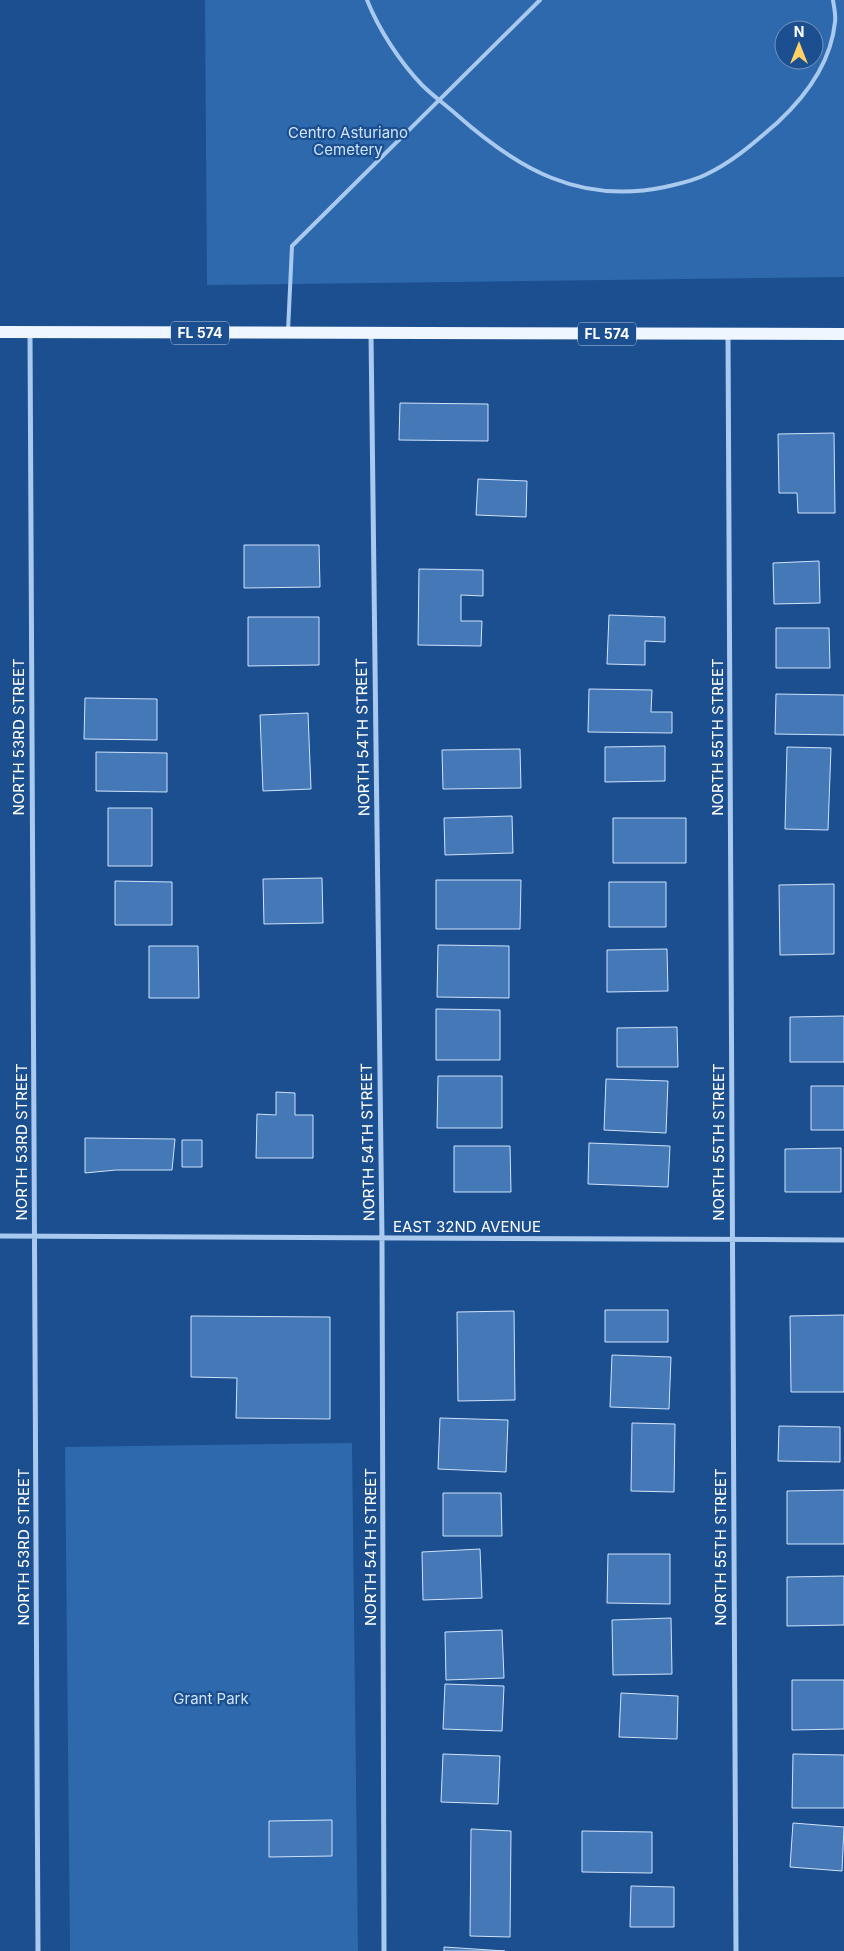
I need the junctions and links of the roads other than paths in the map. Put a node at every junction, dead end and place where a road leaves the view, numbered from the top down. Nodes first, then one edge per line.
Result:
1 (367, 0) edge
2 (540, 0) edge
3 (833, 0) edge
4 (440, 99) junction
5 (0, 332) edge
6 (30, 332) junction
7 (288, 333) junction
8 (371, 333) junction
9 (728, 334) junction
10 (844, 334) edge
11 (0, 1236) edge
12 (35, 1237) junction
13 (732, 1239) junction
14 (382, 1240) junction
15 (844, 1240) edge
16 (38, 1951) edge
17 (384, 1951) edge
18 (736, 1951) edge

1 - 4 lane
2 - 4 lane
3 - 4 lane
4 - 7 lane
5 - 6 main road, FL 574
6 - 7 main road, FL 574
6 - 12 street, NORTH 53RD STREET
7 - 8 main road, FL 574
8 - 9 main road, FL 574
8 - 14 street, NORTH 54TH STREET
9 - 10 main road, FL 574
9 - 13 street, NORTH 55TH STREET
11 - 12 street, EAST 32ND AVENUE
12 - 14 street, EAST 32ND AVENUE
12 - 16 street, NORTH 53RD STREET
13 - 14 street, EAST 32ND AVENUE
13 - 15 street, EAST 32ND AVENUE
13 - 18 street, NORTH 55TH STREET
14 - 17 street, NORTH 54TH STREET

